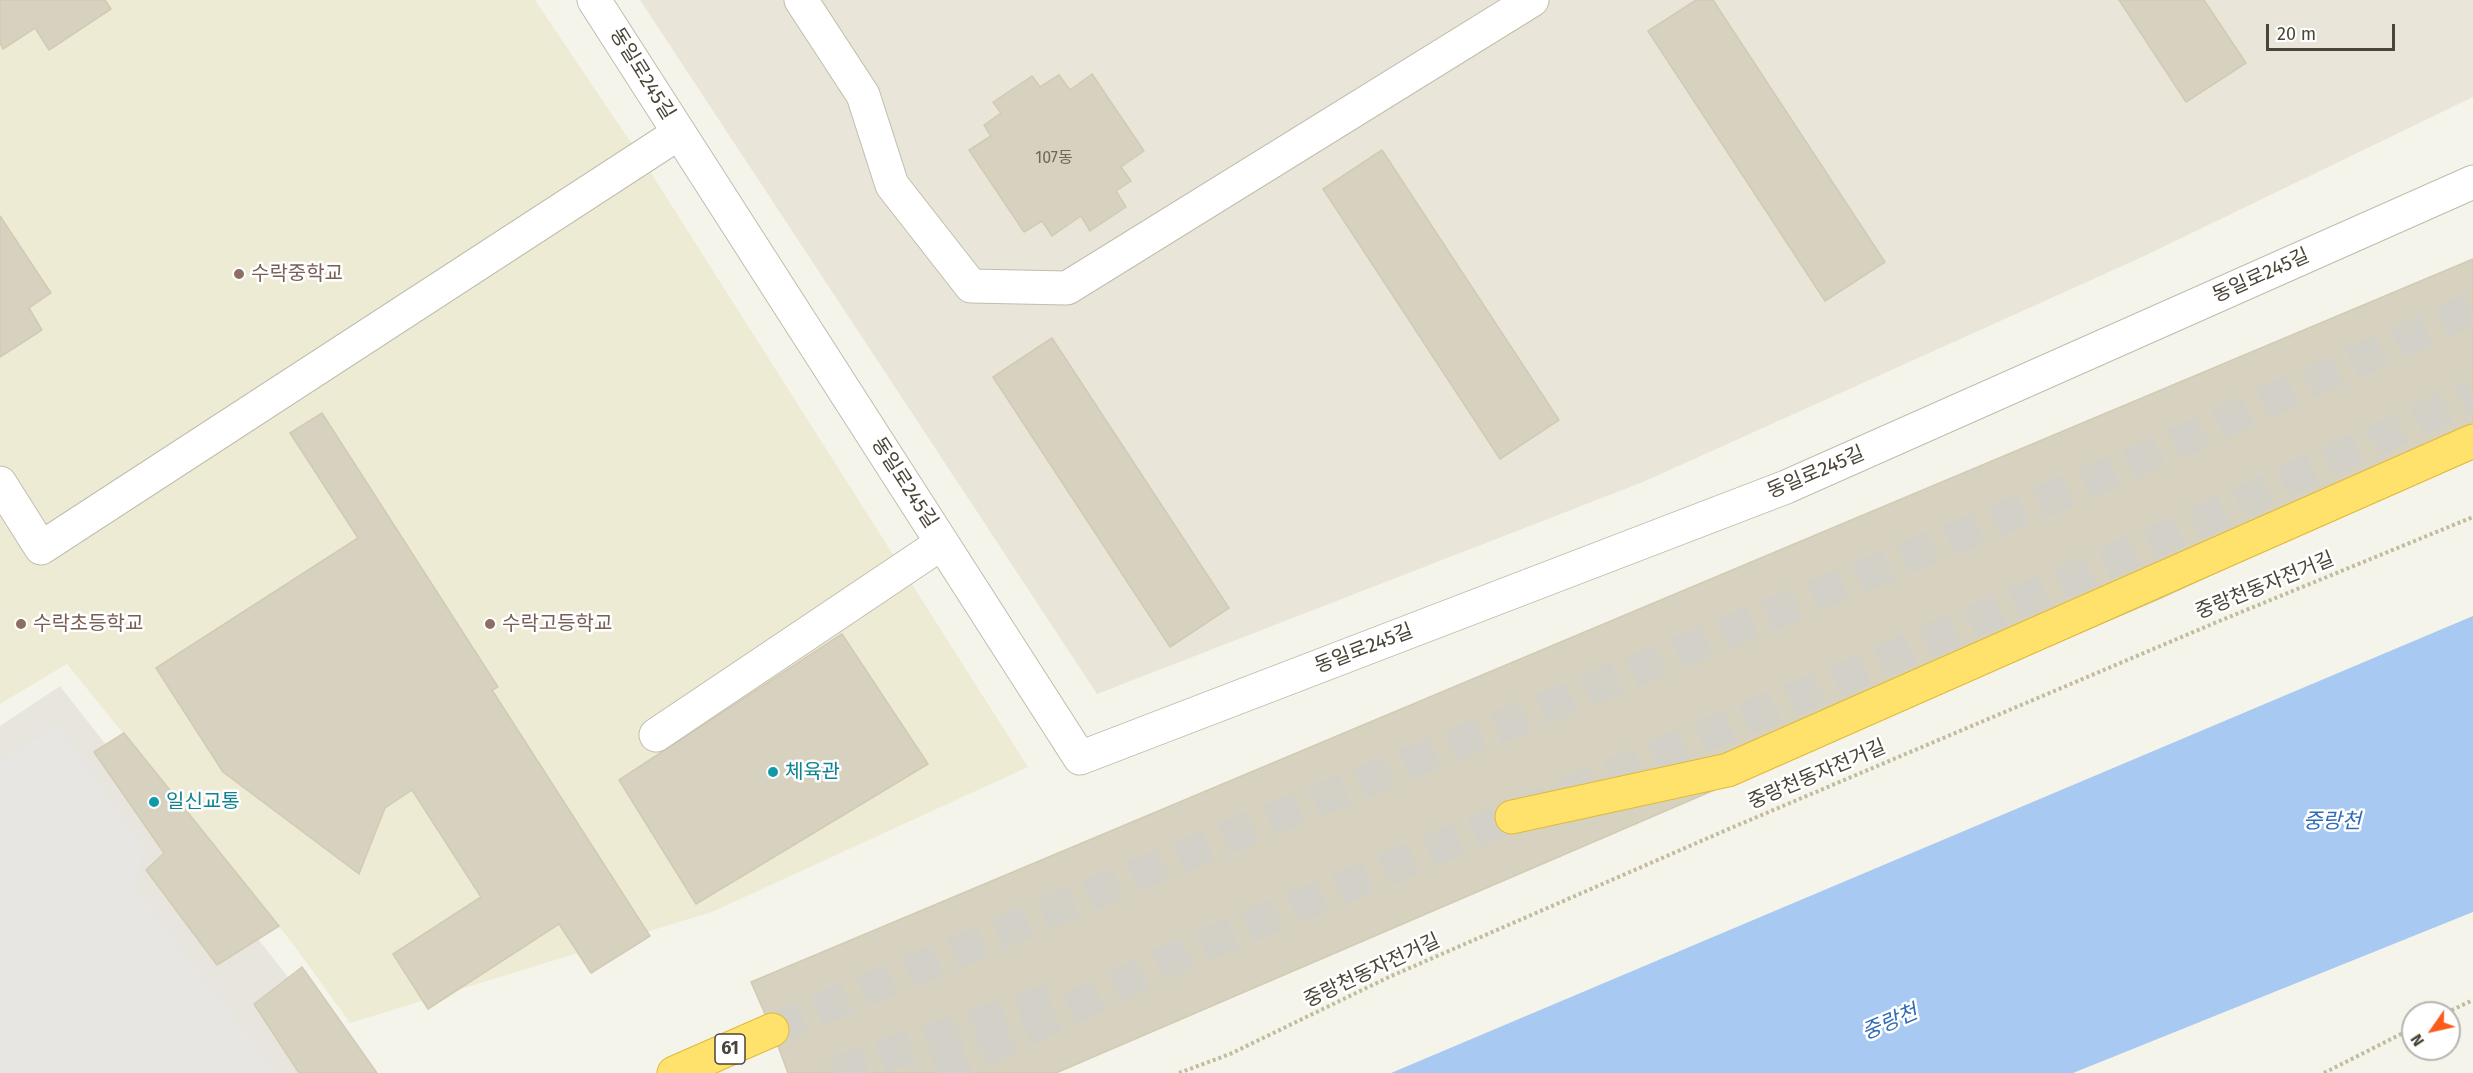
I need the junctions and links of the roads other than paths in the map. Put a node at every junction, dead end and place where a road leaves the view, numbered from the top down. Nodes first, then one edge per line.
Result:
1 (594, 0) edge
2 (801, 0) edge
3 (1532, 0) edge
4 (679, 133) junction
5 (2473, 182) edge
6 (2473, 441) edge
7 (0, 483) edge
8 (942, 543) junction
9 (656, 735) dead end
10 (1512, 816) dead end
11 (772, 1030) tunnel mouth
12 (676, 1071) edge

1 - 4 street, 동일로245길
2 - 3 street
4 - 7 street
4 - 8 street, 동일로245길
5 - 8 street, 동일로245길
6 - 10 highway
8 - 9 street
11 - 12 highway, 61

